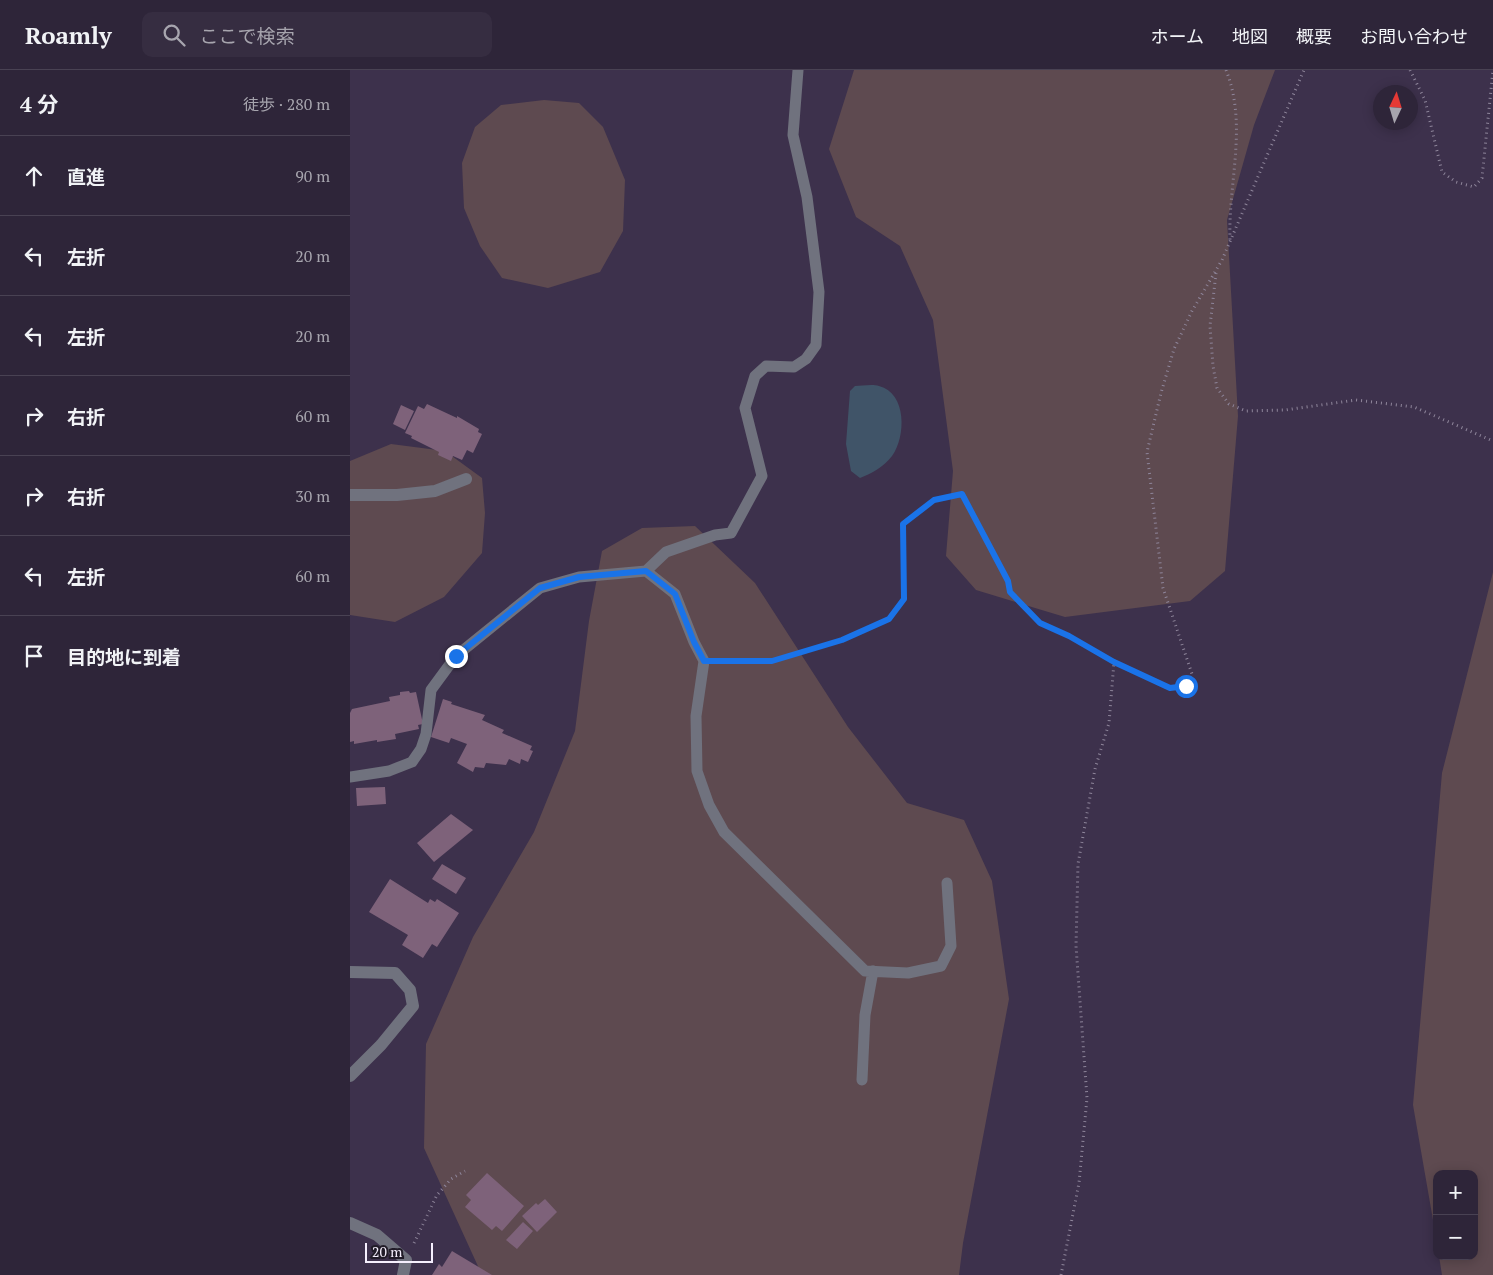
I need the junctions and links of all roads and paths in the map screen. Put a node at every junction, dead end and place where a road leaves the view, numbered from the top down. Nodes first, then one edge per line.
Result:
1 (798, 70) edge
2 (1226, 70) edge
3 (1304, 70) edge
4 (1410, 70) edge
5 (1493, 70) edge
6 (1230, 241) junction
7 (1216, 270) junction
8 (1493, 441) edge
9 (466, 479) dead end
10 (350, 495) edge
11 (646, 571) junction
12 (704, 661) junction
13 (1114, 662) junction
14 (350, 777) edge
15 (947, 884) dead end
16 (873, 971) junction
17 (350, 972) edge
18 (350, 1076) edge
19 (862, 1080) dead end
20 (465, 1171) dead end
21 (350, 1223) edge
22 (406, 1260) junction
23 (403, 1275) edge
24 (1061, 1275) edge

1 - 11 lane
2 - 6 path
3 - 6 path
4 - 5 path
6 - 7 path
7 - 8 path
7 - 13 path
9 - 10 street
11 - 12 lane
11 - 14 lane
12 - 13 path
12 - 16 lane
13 - 24 path
15 - 16 lane
16 - 19 lane
17 - 18 street
20 - 22 path
21 - 22 street
22 - 23 street

